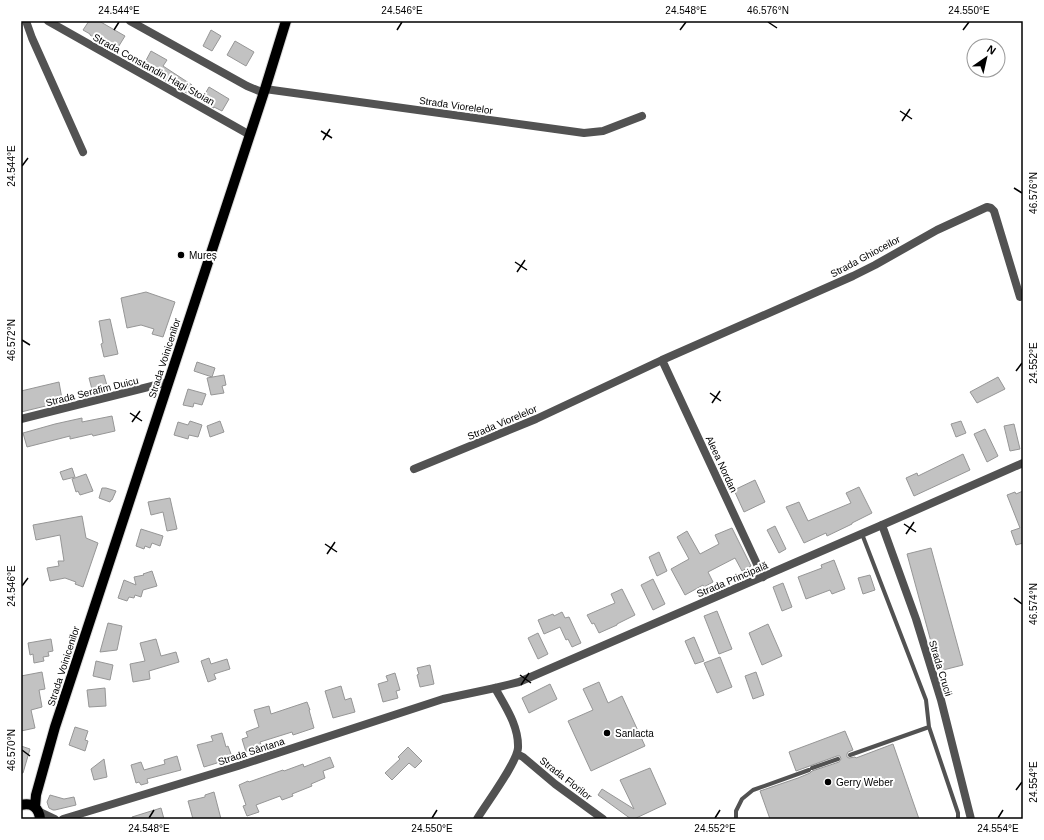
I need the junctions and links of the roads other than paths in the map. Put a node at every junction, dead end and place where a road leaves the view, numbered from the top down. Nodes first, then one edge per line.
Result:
1 (26, 21) edge
2 (48, 21) edge
3 (130, 21) edge
4 (286, 21) edge
5 (265, 91) junction
6 (642, 116) dead end
7 (250, 135) junction
8 (83, 152) dead end
9 (1020, 297) dead end
10 (662, 360) junction
11 (168, 382) junction
12 (21, 419) edge
13 (1023, 463) edge
14 (414, 469) dead end
15 (882, 525) junction
16 (862, 533) junction
17 (763, 577) junction
18 (495, 688) junction
19 (443, 699) joint
20 (929, 727) junction
21 (517, 754) junction
22 (850, 755) dead end
23 (838, 759) dead end
24 (32, 809) edge
25 (55, 819) edge
26 (63, 819) edge
27 (477, 819) edge
28 (603, 819) edge
29 (736, 819) edge
30 (958, 819) edge
31 (971, 819) edge

1 - 8 street
2 - 7 street, Strada Constandin Hagi Stoian
3 - 5 street, Strada Viorelelor
4 - 5 main road, Strada Voinicenilor
5 - 6 street, Strada Viorelelor
5 - 7 main road, Strada Voinicenilor
7 - 11 main road, Strada Voinicenilor
9 - 10 street, Strada Ghioceilor
10 - 14 street, Strada Viorelelor
10 - 17 street, Aleea Nordan
11 - 12 street, Strada Serafim Duicu
11 - 24 main road, Strada Voinicenilor
13 - 15 street, Strada Principală
15 - 16 street, Strada Principală
15 - 31 street, Strada Crucii
16 - 17 street, Strada Principală
16 - 20 lane
17 - 18 street, Strada Principală
18 - 19 street, Strada Principală
18 - 21 street
19 - 26 street, Strada Sântana
20 - 22 lane
20 - 30 lane
21 - 27 street
21 - 28 street, Strada Florilor
23 - 29 lane
24 - 25 street

